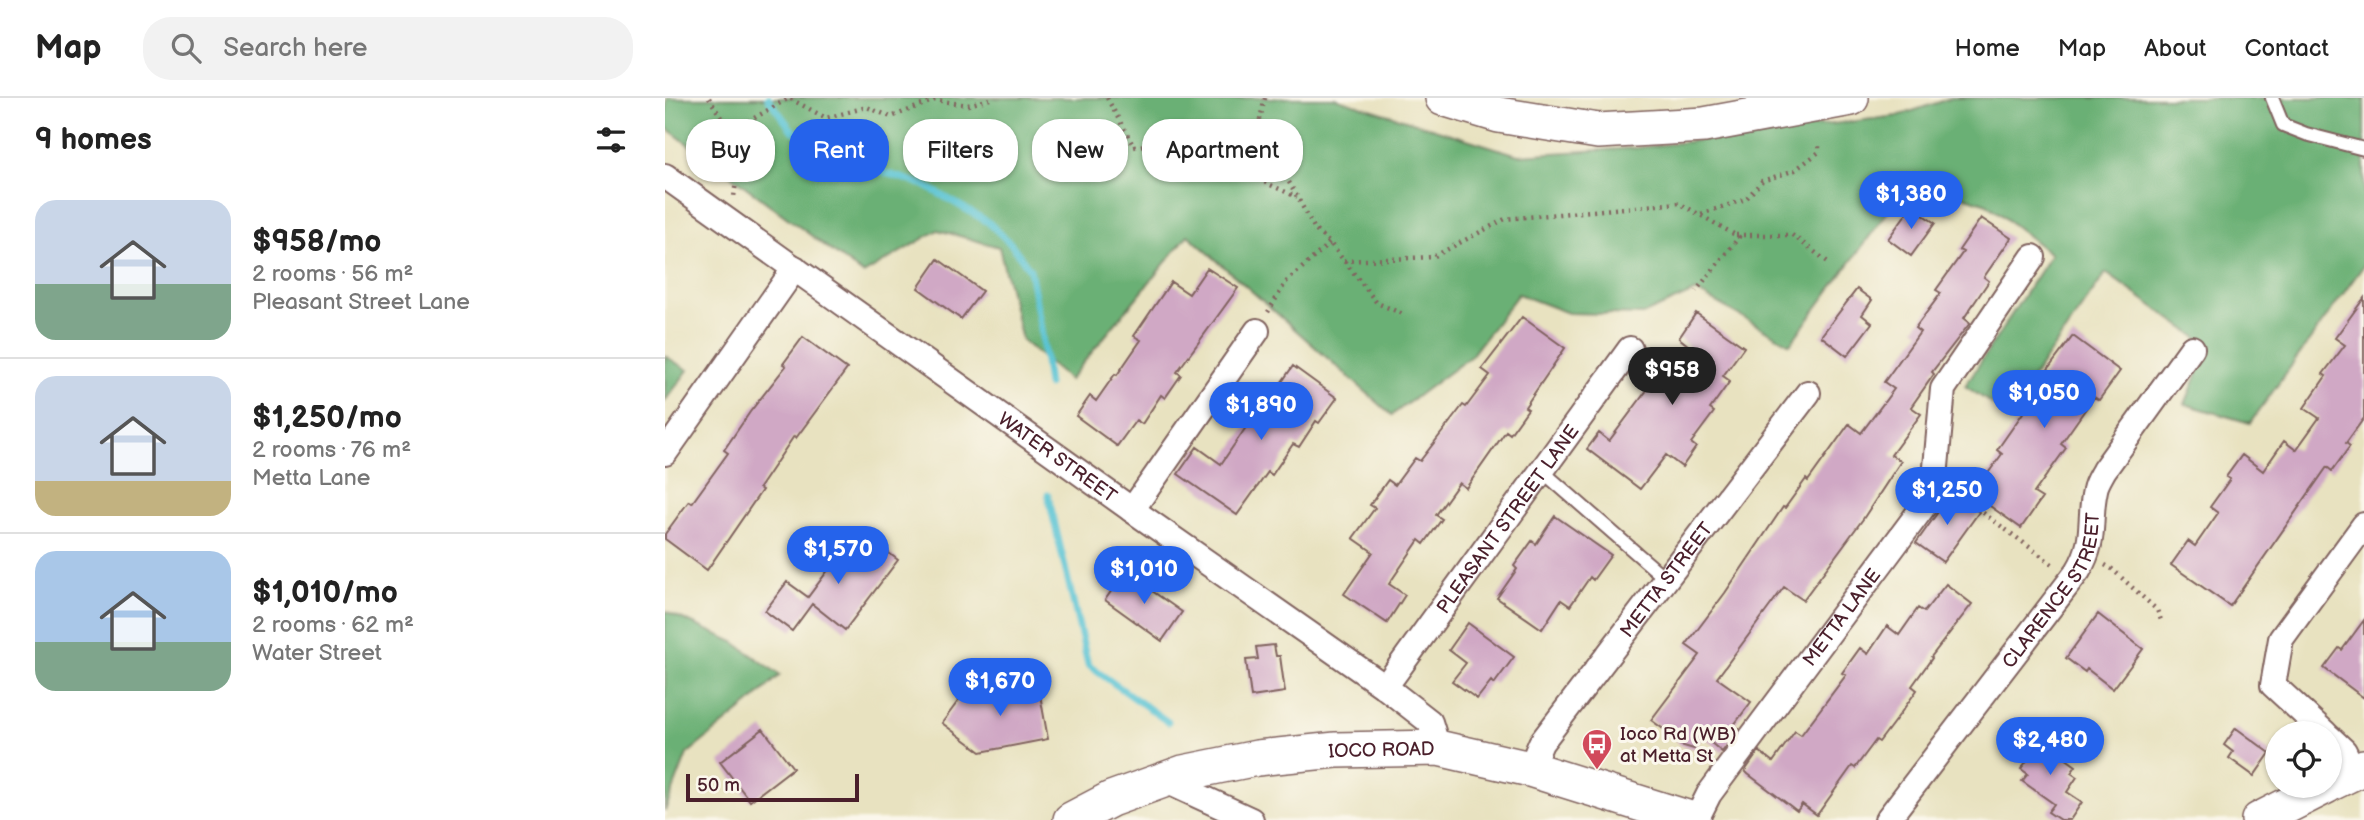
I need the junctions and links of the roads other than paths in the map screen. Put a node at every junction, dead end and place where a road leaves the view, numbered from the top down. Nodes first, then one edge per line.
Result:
1 (1443, 98) edge
2 (1851, 98) edge
3 (2271, 98) edge
4 (2364, 149) edge
5 (665, 176) edge
6 (2033, 257) dead end
7 (795, 268) junction
8 (1257, 331) road end
9 (2192, 348) dead end
10 (1630, 349) dead end
11 (1808, 393) dead end
12 (665, 453) edge
13 (1541, 470) junction
14 (1132, 510) junction
15 (2364, 525) edge
16 (1666, 579) junction
17 (1385, 687) junction
18 (2312, 721) edge
19 (1438, 748) junction
20 (2342, 749) edge
21 (1530, 769) junction
22 (2343, 777) edge
23 (1164, 780) junction
24 (1071, 820) edge
25 (1251, 820) edge
26 (1694, 820) edge
27 (1887, 820) edge
28 (2259, 820) edge

1 - 2 main road
3 - 4 lane
5 - 7 street, WATER STREET
6 - 26 street, METTA LANE
7 - 12 street
7 - 14 street, WATER STREET
8 - 14 street
9 - 27 street, CLARENCE STREET
10 - 13 street, PLEASANT STREET LANE
11 - 16 street, METTA STREET
13 - 16 lane
13 - 17 street, PLEASANT STREET LANE
14 - 17 street, WATER STREET
15 - 18 street
16 - 21 street, METTA STREET
17 - 19 street, WATER STREET
19 - 21 main road, IOCO ROAD
19 - 23 main road, IOCO ROAD
20 - 22 street
21 - 26 main road, IOCO ROAD
22 - 28 main road
23 - 24 main road, IOCO ROAD
23 - 25 street

